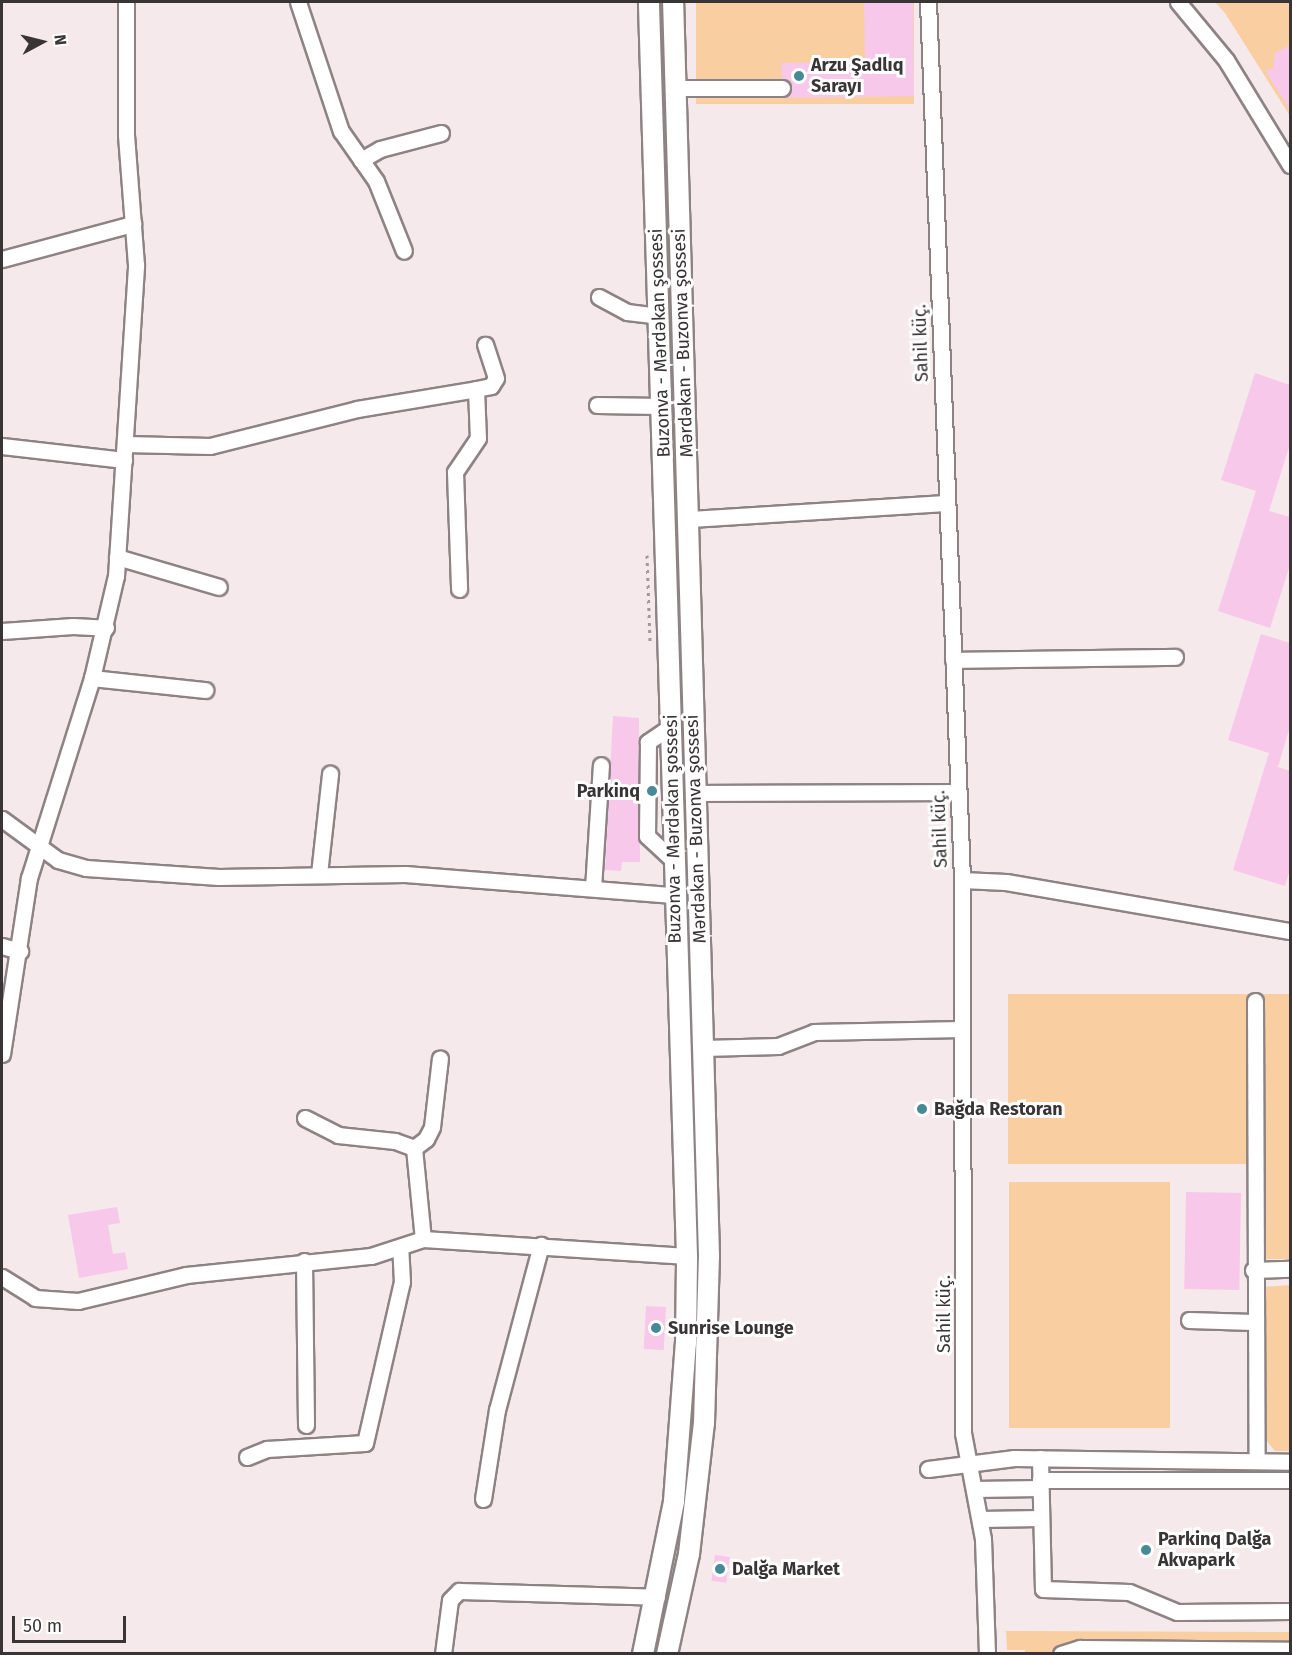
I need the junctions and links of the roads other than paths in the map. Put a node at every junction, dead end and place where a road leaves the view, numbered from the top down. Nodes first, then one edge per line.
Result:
1 (126, 2) edge
2 (298, 2) edge
3 (649, 2) edge
4 (673, 2) edge
5 (928, 2) edge
6 (1178, 2) edge
7 (674, 88) junction
8 (782, 88) dead end
9 (441, 133) dead end
10 (360, 160) junction
11 (1290, 165) edge
12 (133, 224) junction
13 (404, 251) dead end
14 (2, 259) edge
15 (599, 297) dead end
16 (659, 316) junction
17 (486, 345) dead end
18 (476, 389) junction
19 (597, 405) dead end
20 (662, 406) junction
21 (2, 446) edge
22 (124, 452) junction
23 (946, 503) junction
24 (690, 519) junction
25 (117, 557) junction
26 (219, 587) dead end
27 (459, 589) dead end
28 (106, 628) junction
29 (2, 631) edge
30 (1175, 657) dead end
31 (953, 660) junction
32 (92, 678) junction
33 (205, 690) dead end
34 (601, 765) dead end
35 (330, 774) dead end
36 (958, 792) junction
37 (694, 793) junction
38 (2, 819) edge
39 (39, 844) junction
40 (319, 873) junction
41 (962, 880) junction
42 (593, 888) junction
43 (673, 895) junction
44 (1290, 931) edge
45 (2, 946) edge
46 (20, 951) junction
47 (1255, 1001) dead end
48 (962, 1029) junction
49 (702, 1047) junction
50 (2, 1054) edge
51 (440, 1058) dead end
52 (305, 1118) dead end
53 (414, 1148) junction
54 (423, 1239) junction
55 (541, 1245) junction
56 (400, 1248) junction
57 (687, 1256) junction
58 (304, 1261) junction
59 (1290, 1269) edge
60 (1253, 1270) junction
61 (2, 1277) edge
62 (1189, 1320) dead end
63 (1253, 1322) junction
64 (306, 1425) dead end
65 (247, 1457) dead end
66 (1040, 1458) junction
67 (1257, 1461) junction
68 (968, 1462) junction
69 (1290, 1462) edge
70 (928, 1469) dead end
71 (1290, 1480) edge
72 (1040, 1484) junction
73 (974, 1489) junction
74 (483, 1499) dead end
75 (1040, 1518) junction
76 (980, 1519) junction
77 (657, 1597) junction
78 (1290, 1611) edge
79 (1290, 1650) edge
80 (443, 1653) edge
81 (644, 1653) edge
82 (667, 1653) edge
83 (987, 1653) edge
84 (1061, 1653) edge

1 - 12 street
2 - 10 street
3 - 16 main road, Buzonva - Mərdəkan şossesi
4 - 7 main road, Mərdəkan - Buzonva şossesi
5 - 23 street, Sahil küç.
6 - 11 street
7 - 8 street
7 - 24 main road, Mərdəkan - Buzonva şossesi
9 - 10 street
10 - 13 street
12 - 14 street
12 - 22 street
15 - 16 street
16 - 20 main road, Buzonva - Mərdəkan şossesi
17 - 18 street
18 - 22 street
18 - 27 street
19 - 20 street
20 - 43 main road, Buzonva - Mərdəkan şossesi
21 - 22 street
22 - 25 street
23 - 24 street
23 - 31 street, Sahil küç.
24 - 37 main road, Mərdəkan - Buzonva şossesi
25 - 26 street
25 - 28 street
28 - 29 street
28 - 32 street
30 - 31 street
31 - 36 street, Sahil küç.
32 - 33 street
32 - 39 street
34 - 42 street
35 - 40 street
36 - 37 street
36 - 41 street, Sahil küç.
37 - 49 main road, Mərdəkan - Buzonva şossesi
38 - 39 street
39 - 40 street
39 - 46 street
40 - 42 street
41 - 44 street
41 - 48 street, Sahil küç.
42 - 43 street
43 - 57 main road, Buzonva - Mərdəkan şossesi
45 - 46 street
46 - 50 street
47 - 60 street
48 - 49 street
48 - 68 street, Sahil küç.
49 - 82 main road, Mərdəkan - Buzonva şossesi
51 - 53 street
52 - 53 street
53 - 54 street
54 - 55 street
54 - 56 street
55 - 57 street
55 - 74 street
56 - 58 street
56 - 65 street
57 - 77 main road, Buzonva - Mərdəkan şossesi
58 - 61 street
58 - 64 street
59 - 60 street
60 - 63 street
62 - 63 street
63 - 67 street
66 - 67 street
66 - 68 street
66 - 72 street
67 - 69 street
68 - 70 street
68 - 73 street, Sahil küç.
71 - 72 street
72 - 73 street
72 - 75 street
73 - 76 street, Sahil küç.
75 - 76 street
75 - 78 street
76 - 83 street, Sahil küç.
77 - 80 street
77 - 81 main road, Buzonva - Mərdəkan şossesi
79 - 84 street

